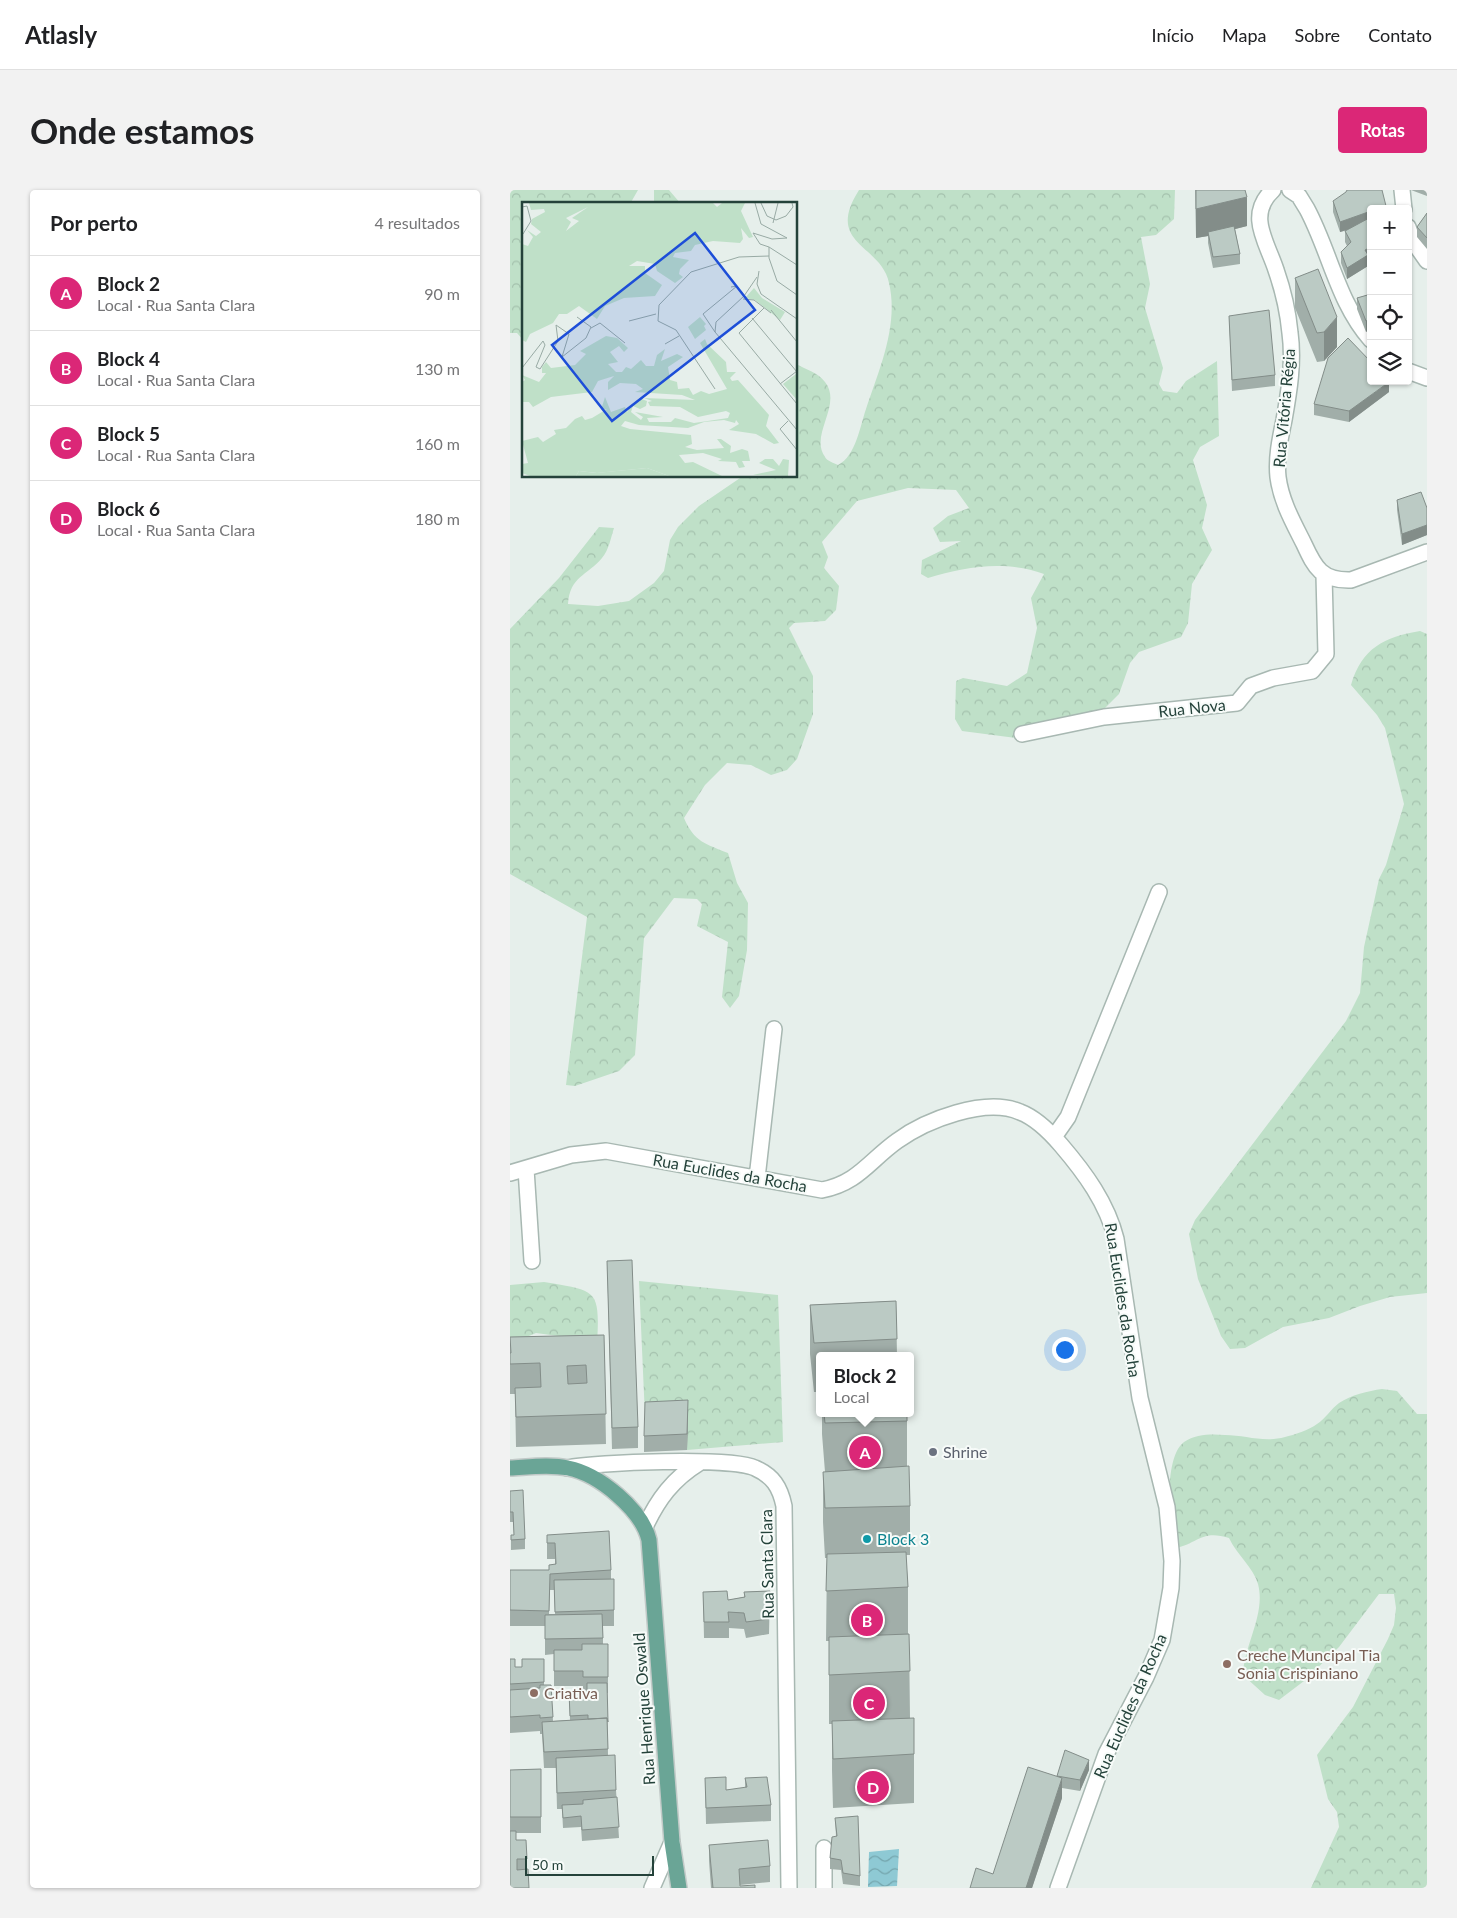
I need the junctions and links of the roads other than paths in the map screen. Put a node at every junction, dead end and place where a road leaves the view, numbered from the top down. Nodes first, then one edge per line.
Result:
1 (1273, 190) edge
2 (1290, 190) edge
3 (1402, 190) edge
4 (1404, 205) edge
5 (1412, 238) edge
6 (1427, 261) edge
7 (1367, 336) edge
8 (1412, 372) edge
9 (1427, 378) edge
10 (1427, 552) edge
11 (1324, 575) junction
12 (1022, 734) dead end
13 (1159, 892) dead end
14 (774, 1029) dead end
15 (1054, 1137) junction
16 (526, 1169) junction
17 (510, 1173) edge
18 (757, 1178) junction
19 (532, 1261) dead end
20 (700, 1462) junction
21 (510, 1468) edge
22 (567, 1468) junction
23 (645, 1527) junction
24 (672, 1842) junction
25 (824, 1848) dead end
26 (652, 1888) edge
27 (679, 1888) edge
28 (789, 1888) edge
29 (824, 1888) edge
30 (1058, 1888) edge

1 - 11 street, Rua Vitória Régia
2 - 7 street
3 - 4 street
5 - 6 street
8 - 9 street
10 - 11 street
11 - 12 street, Rua Nova
13 - 15 street
14 - 18 street
15 - 18 street, Rua Euclides da Rocha
15 - 30 street, Rua Euclides da Rocha
16 - 17 street, Rua Euclides da Rocha
16 - 18 street, Rua Euclides da Rocha
16 - 19 street
20 - 22 street, Rua Santa Clara
20 - 23 street
20 - 28 street, Rua Santa Clara
21 - 22 main road, Rua Santa Clara
22 - 23 main road, Rua Henrique Oswald
23 - 24 main road, Rua Henrique Oswald
24 - 26 street
24 - 27 main road, Rua Henrique Oswald
25 - 29 street

